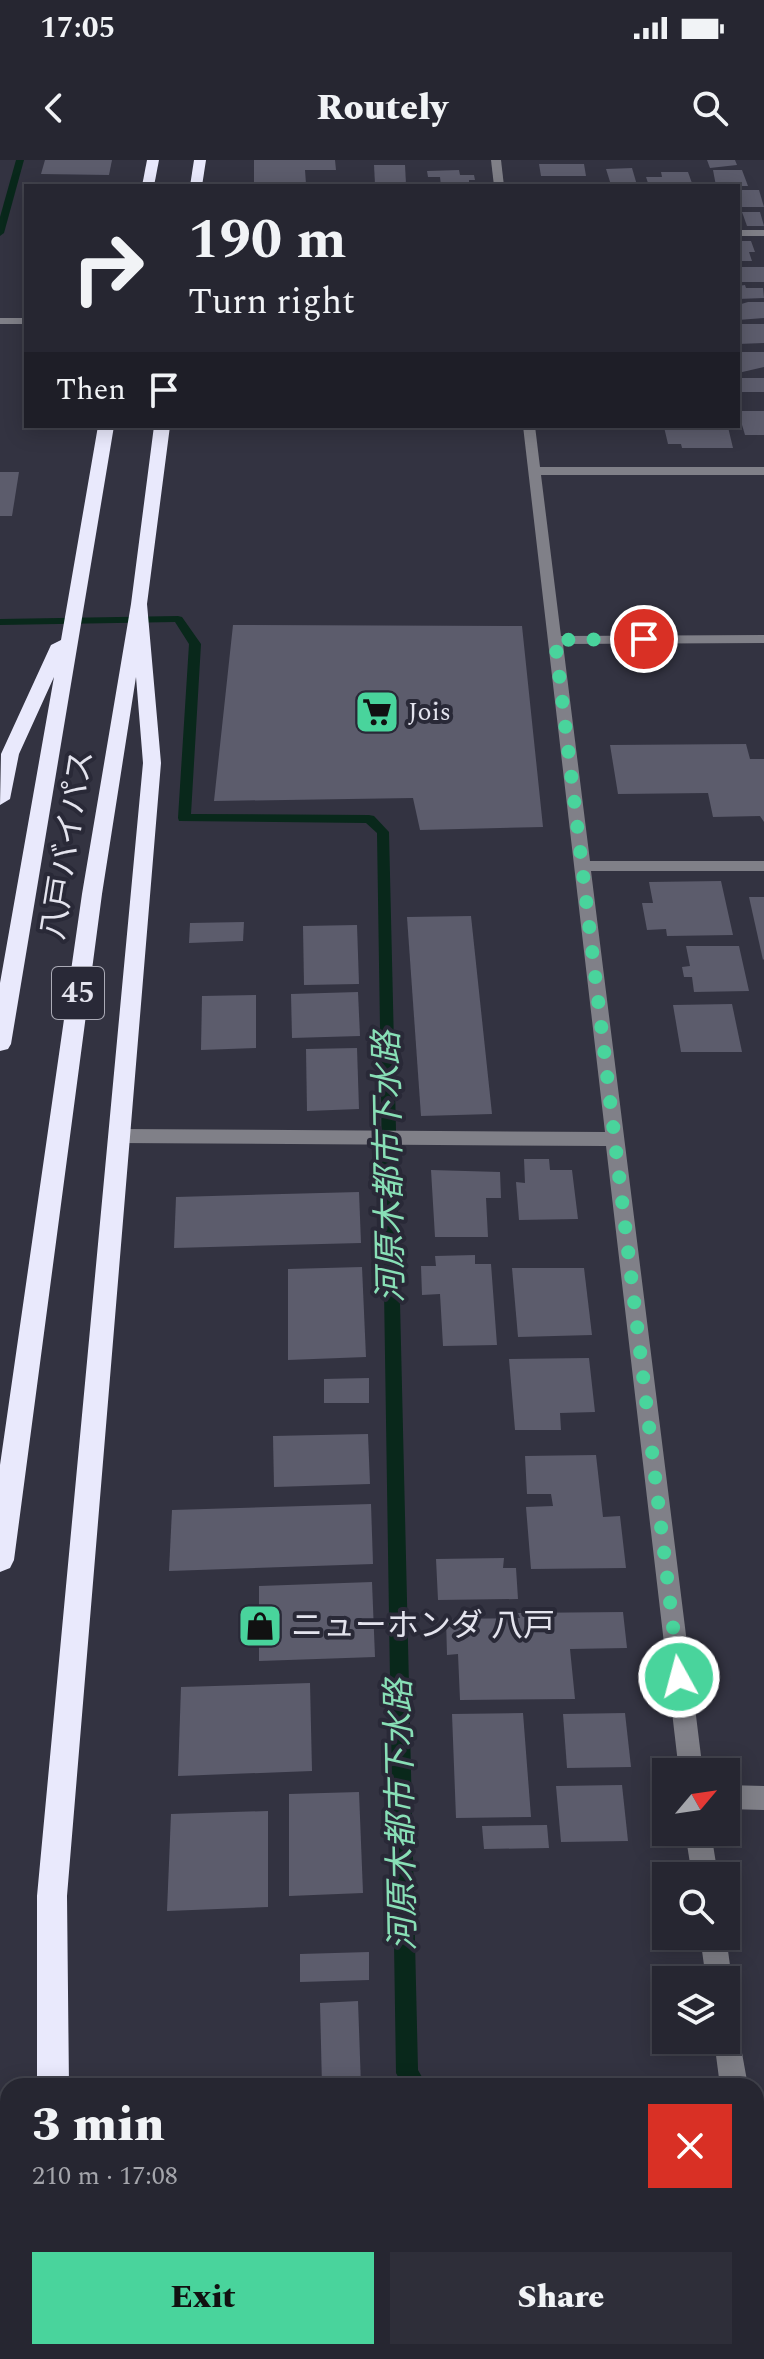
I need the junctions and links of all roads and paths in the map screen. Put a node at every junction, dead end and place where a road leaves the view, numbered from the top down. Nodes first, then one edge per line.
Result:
1 (153, 160) edge
2 (200, 160) edge
3 (496, 160) edge
4 (148, 184) edge
5 (196, 184) edge
6 (499, 184) edge
7 (740, 233) edge
8 (764, 233) edge
9 (0, 321) edge
10 (24, 321) edge
11 (106, 428) edge
12 (162, 428) edge
13 (529, 428) edge
14 (535, 471) junction
15 (764, 471) edge
16 (139, 604) junction
17 (73, 614) junction
18 (764, 639) edge
19 (555, 640) junction
20 (0, 799) edge
21 (581, 866) junction
22 (764, 866) edge
23 (0, 1044) edge
24 (119, 1136) junction
25 (616, 1139) junction
26 (0, 1560) edge
27 (689, 1758) edge
28 (740, 1797) edge
29 (764, 1798) edge
30 (729, 2054) edge
31 (53, 2078) edge
32 (733, 2078) edge

1 - 4 highway
2 - 5 highway
3 - 6 street
7 - 8 street
9 - 10 street
11 - 17 highway, 八戸バイパス / 45
12 - 16 highway, 八戸バイパス / 45
13 - 14 street
14 - 15 street
14 - 19 street
16 - 24 highway
16 - 26 highway, 八戸バイパス / 45
17 - 20 highway
17 - 23 highway, 八戸バイパス / 45
18 - 19 street
19 - 21 street
21 - 22 street
21 - 25 street
24 - 25 street
24 - 31 highway
25 - 27 street
28 - 29 street
30 - 32 street

